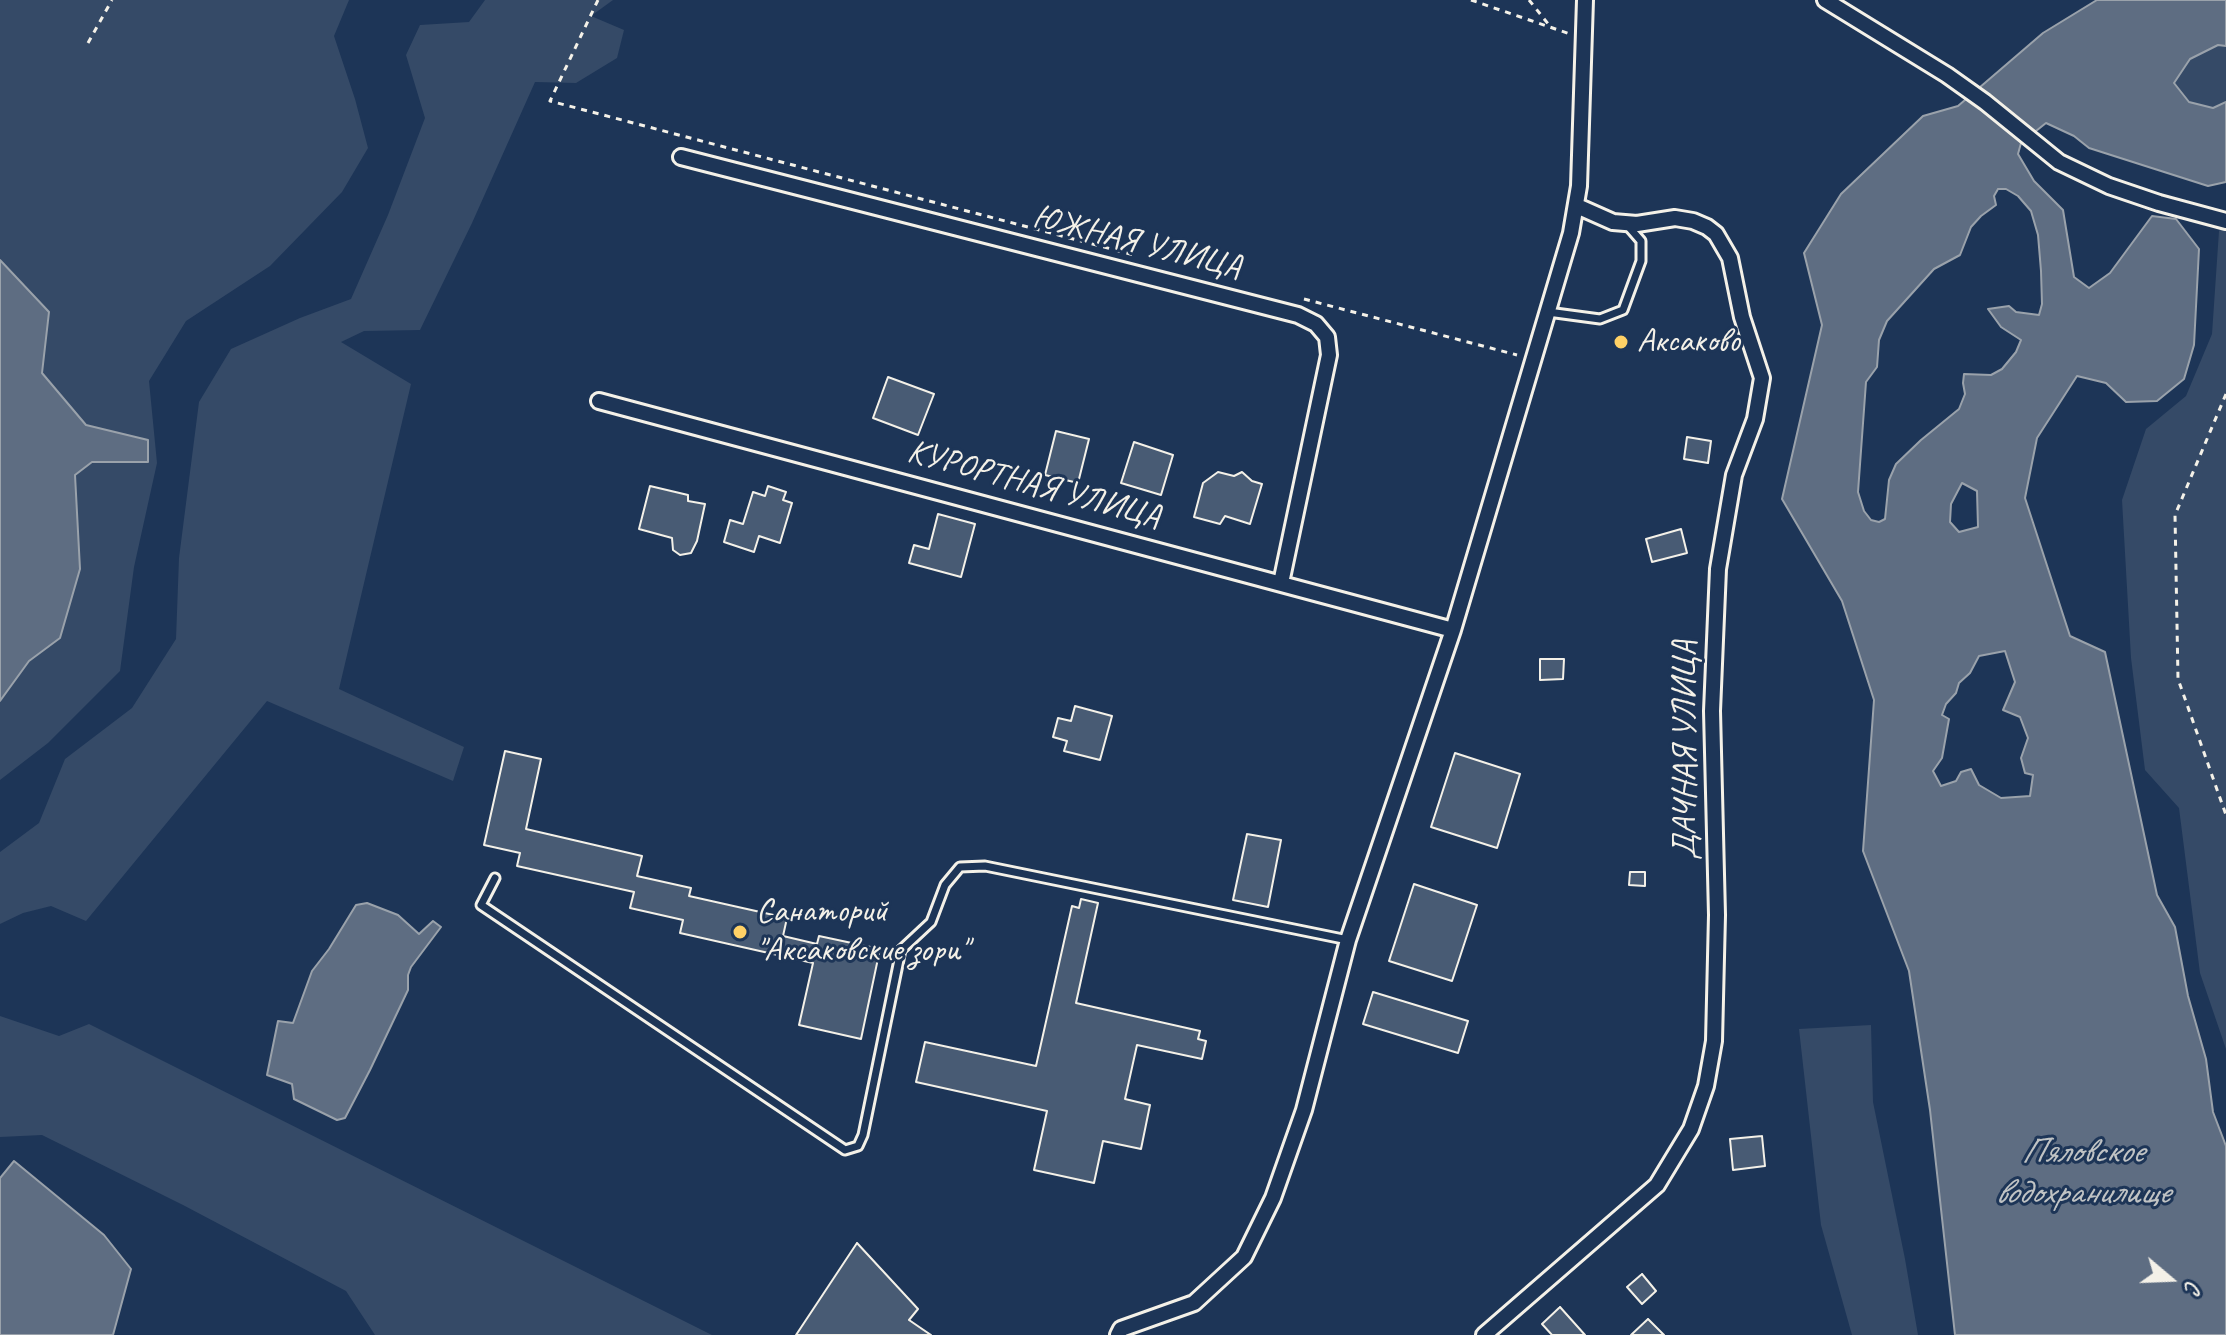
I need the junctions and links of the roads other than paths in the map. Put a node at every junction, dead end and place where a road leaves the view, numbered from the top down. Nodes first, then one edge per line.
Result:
1 (1585, 0) edge
2 (1825, 0) edge
3 (681, 157) dead end
4 (1577, 206) junction
5 (2226, 221) edge
6 (1626, 224) junction
7 (1548, 312) junction
8 (599, 401) dead end
9 (1281, 583) junction
10 (1453, 630) junction
11 (495, 878) dead end
12 (1348, 940) junction
13 (1118, 1335) edge
14 (1484, 1335) edge

1 - 4 street
2 - 5 street
3 - 9 street, ЮЖНАЯ УЛИЦА
4 - 6 street, ДАЧНАЯ УЛИЦА
4 - 7 street
6 - 7 lane
6 - 14 street, ДАЧНАЯ УЛИЦА
7 - 10 street
8 - 9 street, КУРОРТНАЯ УЛИЦА
9 - 10 street, КУРОРТНАЯ УЛИЦА
10 - 12 street
11 - 12 lane
12 - 13 street

